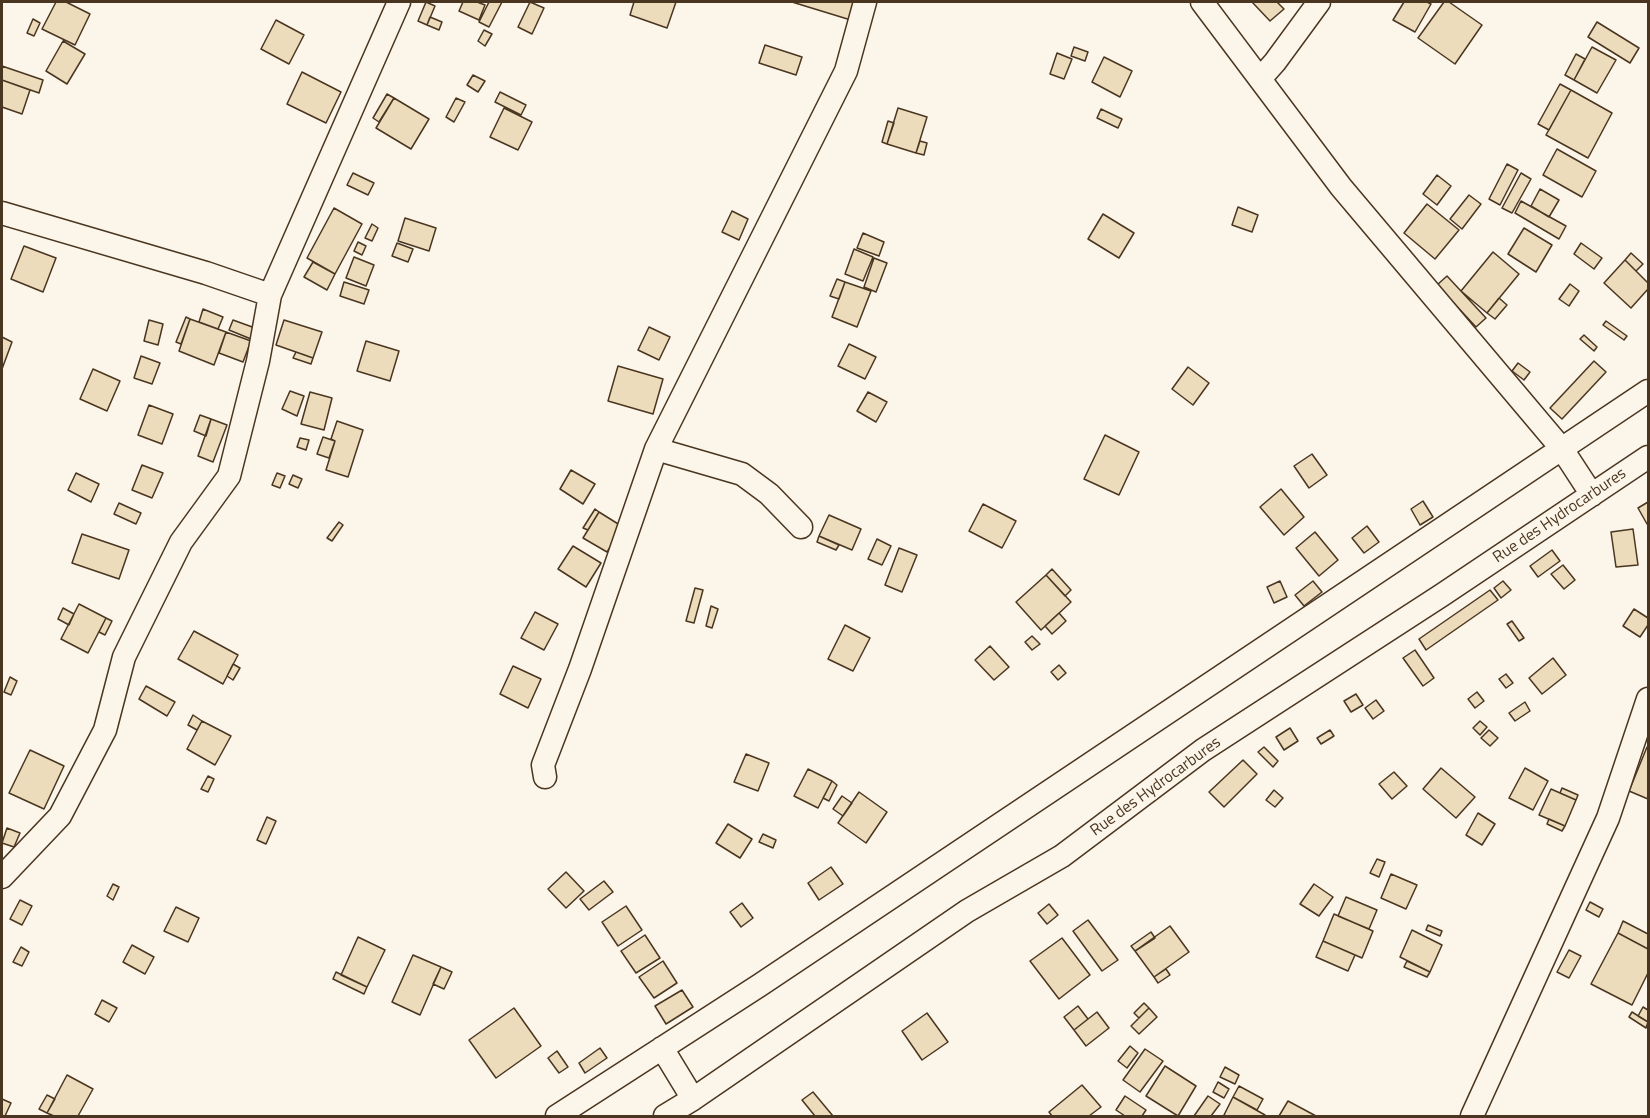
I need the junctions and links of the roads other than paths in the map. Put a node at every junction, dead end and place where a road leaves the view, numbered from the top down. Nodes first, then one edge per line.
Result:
1 (399, 2) edge
2 (866, 2) edge
3 (1202, 2) edge
4 (1319, 2) edge
5 (1260, 79) junction
6 (2, 213) edge
7 (270, 295) junction
8 (1648, 391) edge
9 (656, 449) junction
10 (1562, 449) junction
11 (1648, 457) edge
12 (1592, 495) junction
13 (801, 527) dead end
14 (1648, 699) edge
15 (545, 777) dead end
16 (2, 878) edge
17 (662, 1048) junction
18 (693, 1099) junction
19 (556, 1116) edge
20 (665, 1116) edge
21 (1472, 1116) edge

1 - 7 street
2 - 9 street
3 - 5 street
4 - 5 street
5 - 10 street
6 - 7 street
7 - 16 street
8 - 10 street
9 - 13 street
9 - 15 street
10 - 12 street
10 - 17 street
11 - 12 street, Rue des Hydrocarbures
12 - 18 street, Rue des Hydrocarbures
14 - 21 street
17 - 18 street
17 - 19 street
18 - 20 street, Rue des Hydrocarbures

